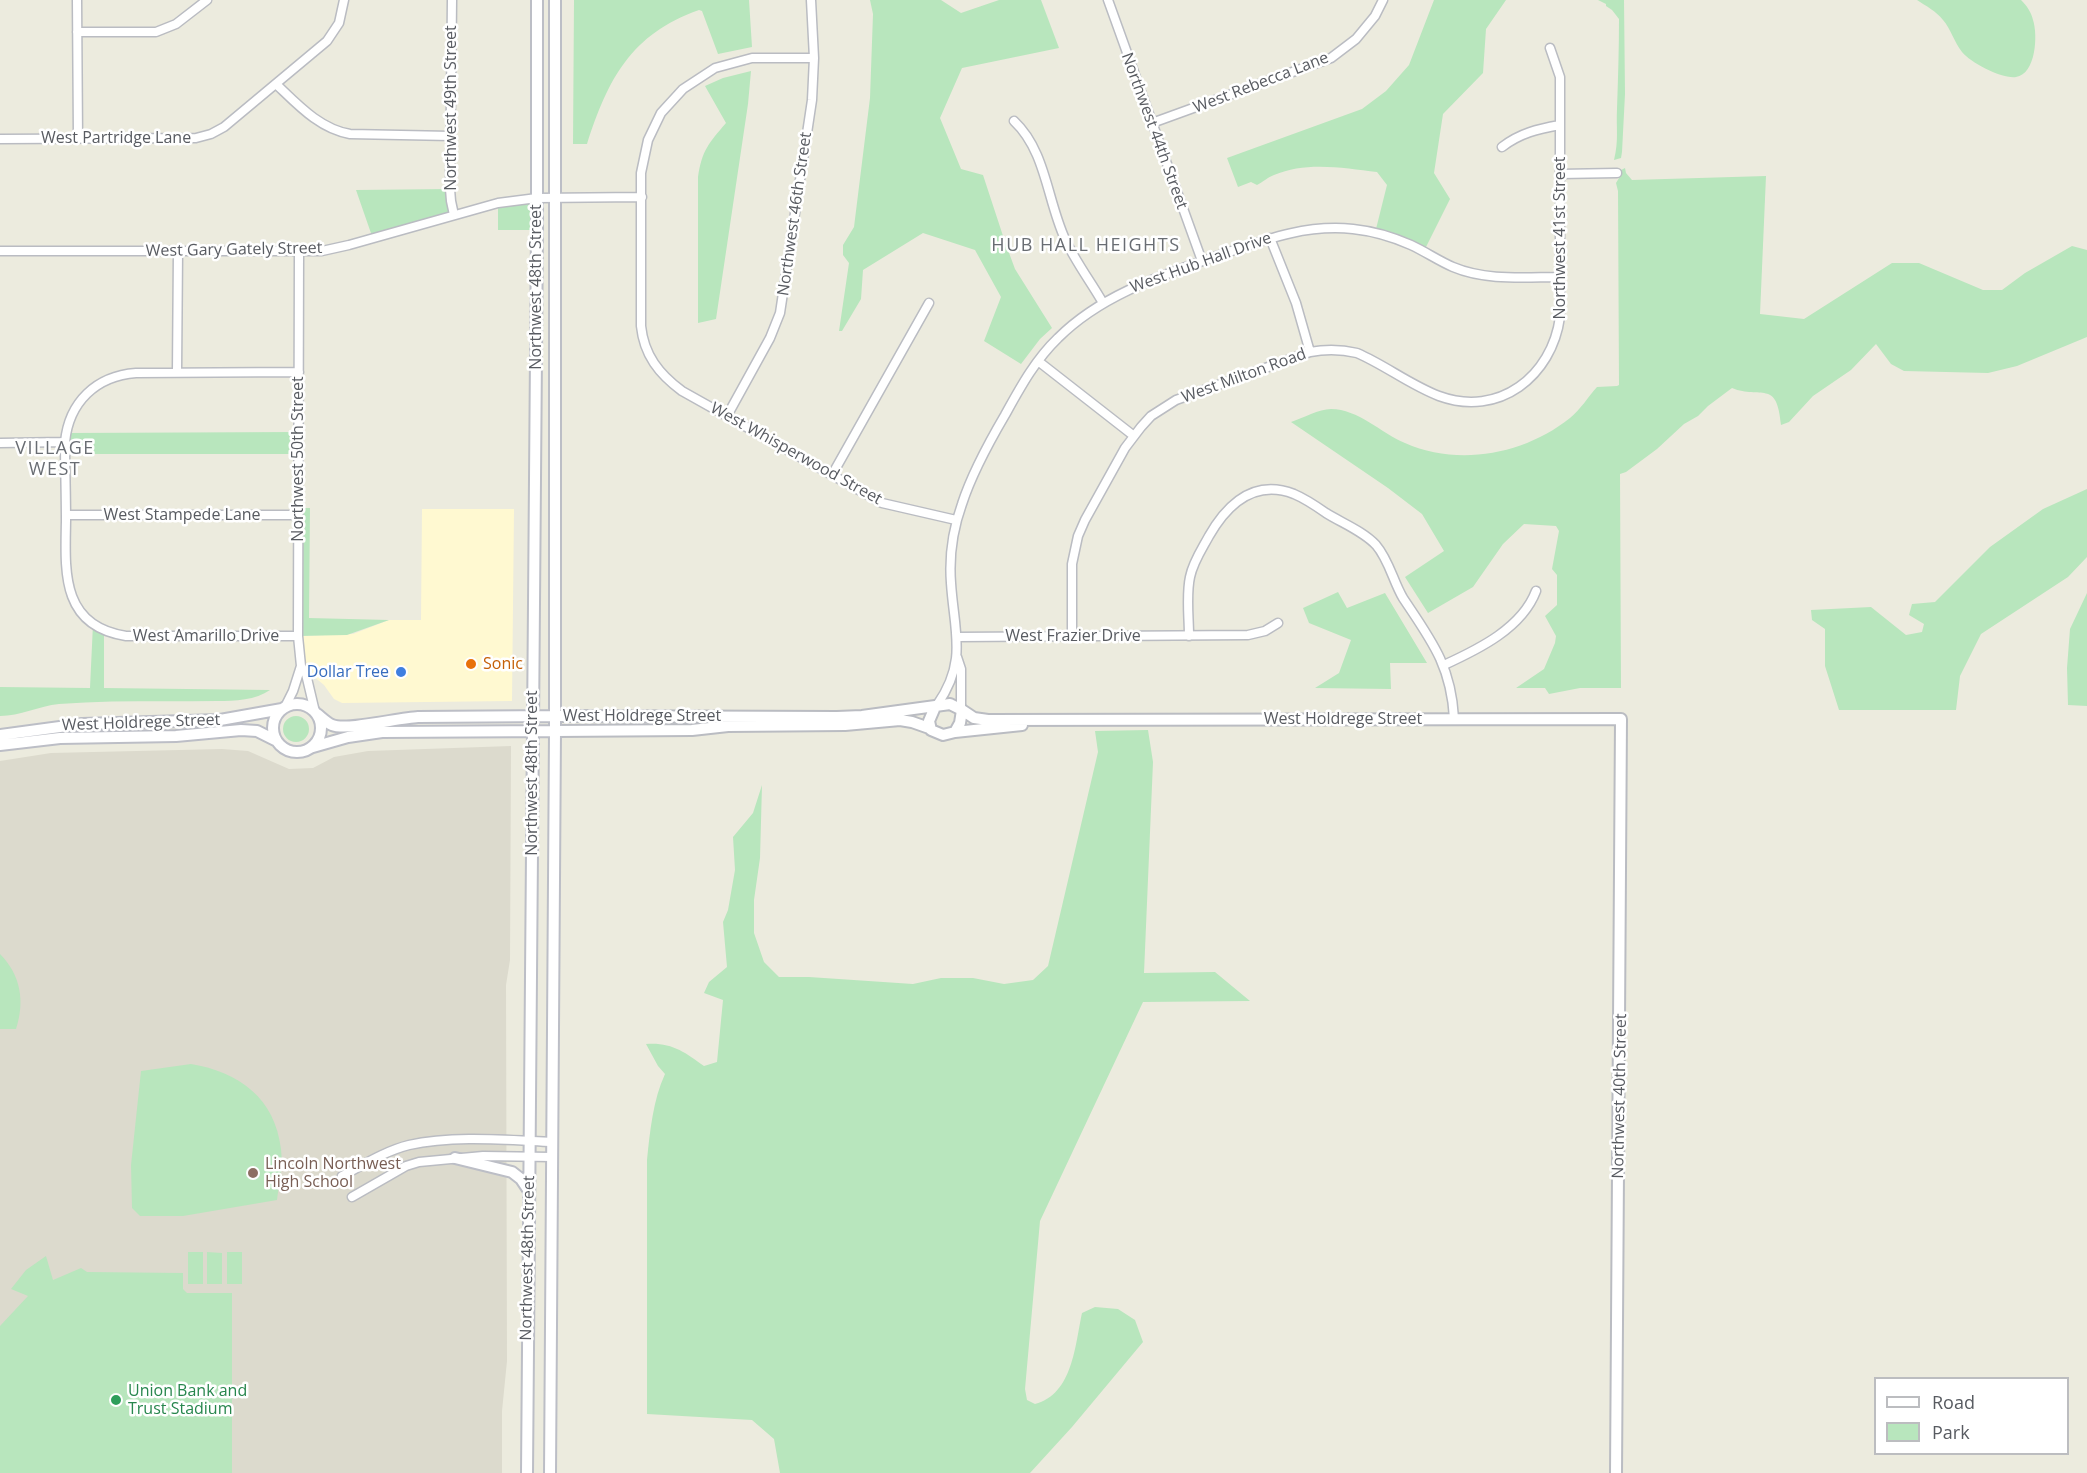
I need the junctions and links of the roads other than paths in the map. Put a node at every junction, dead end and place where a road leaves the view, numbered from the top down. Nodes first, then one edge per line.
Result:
1 (77, 0) edge
2 (207, 0) edge
3 (344, 0) edge
4 (452, 0) edge
5 (537, 0) edge
6 (555, 0) edge
7 (810, 0) edge
8 (1108, 0) edge
9 (1383, 0) edge
10 (77, 32) junction
11 (1551, 48) dead end
12 (814, 58) junction
13 (277, 85) junction
14 (1014, 121) dead end
15 (1152, 123) junction
16 (1560, 125) junction
17 (450, 136) junction
18 (78, 138) junction
19 (0, 139) edge
20 (1502, 147) dead end
21 (1617, 173) dead end
22 (1560, 174) junction
23 (642, 197) junction
24 (537, 198) junction
25 (555, 198) junction
26 (454, 216) junction
27 (1270, 237) junction
28 (0, 251) edge
29 (178, 251) junction
30 (299, 251) junction
31 (1202, 261) junction
32 (1560, 277) junction
33 (929, 303) dead end
34 (1103, 303) junction
35 (1310, 352) junction
36 (1038, 361) junction
37 (177, 372) junction
38 (299, 372) junction
39 (1531, 379) joint
40 (727, 416) junction
41 (1134, 436) junction
42 (65, 442) junction
43 (0, 443) edge
44 (832, 475) junction
45 (66, 515) junction
46 (298, 515) junction
47 (956, 520) junction
48 (1536, 591) dead end
49 (1278, 623) dead end
50 (298, 636) junction
51 (1072, 636) junction
52 (1189, 636) junction
53 (957, 637) junction
54 (957, 656) junction
55 (1444, 665) junction
56 (301, 666) junction
57 (936, 706) junction
58 (283, 708) junction
59 (961, 709) junction
60 (316, 713) junction
61 (532, 716) junction
62 (554, 716) junction
63 (1454, 718) junction
64 (1621, 718) joint
65 (1064, 720) junction
66 (929, 728) junction
67 (532, 731) junction
68 (555, 731) junction
69 (955, 732) junction
70 (0, 735) edge
71 (275, 740) junction
72 (0, 745) edge
73 (313, 747) junction
74 (530, 1141) junction
75 (552, 1142) junction
76 (530, 1156) junction
77 (552, 1157) junction
78 (455, 1158) junction
79 (342, 1176) dead end
80 (530, 1191) junction
81 (352, 1197) dead end
82 (527, 1473) edge
83 (550, 1473) edge
84 (1616, 1473) edge

1 - 10 street
2 - 10 street
3 - 13 street
4 - 17 street, Northwest 49th Street
5 - 24 main road, Northwest 48th Street
6 - 25 main road, Northwest 48th Street
7 - 12 street, Northwest 46th Street
8 - 15 street, Northwest 44th Street
9 - 15 street, West Rebecca Lane
10 - 18 street
11 - 16 street, Northwest 41st Street
12 - 23 street
12 - 40 street, Northwest 46th Street
13 - 17 street
13 - 18 street, West Partridge Lane
14 - 34 street
15 - 31 street, Northwest 44th Street
16 - 20 street
16 - 22 street, Northwest 41st Street
17 - 26 street, Northwest 49th Street
18 - 19 street, West Partridge Lane
21 - 22 street
22 - 32 street, Northwest 41st Street
23 - 25 street, West Gary Gately Street
23 - 40 street, West Whisperwood Street
24 - 25 street, West Gary Gately Street
24 - 26 street, West Gary Gately Street
24 - 61 main road, Northwest 48th Street
25 - 62 main road, Northwest 48th Street
26 - 30 street, West Gary Gately Street
27 - 31 street, West Hub Hall Drive
27 - 32 street, West Hub Hall Drive
27 - 35 street
28 - 29 street, West Gary Gately Street
29 - 30 street, West Gary Gately Street
29 - 37 street
30 - 38 street, Northwest 50th Street
31 - 34 street, West Hub Hall Drive
32 - 39 street, Northwest 41st Street
33 - 44 street
34 - 36 street, West Hub Hall Drive
35 - 39 street, West Milton Road
35 - 41 street, West Milton Road
36 - 41 street
36 - 47 street, West Hub Hall Drive
37 - 38 street
37 - 42 street
38 - 46 street, Northwest 50th Street
40 - 44 street, West Whisperwood Street
41 - 51 street, West Milton Road
42 - 43 street
42 - 45 street
44 - 47 street, West Whisperwood Street
45 - 46 street, West Stampede Lane
45 - 50 street, West Amarillo Drive
46 - 50 street, Northwest 50th Street
47 - 53 street, West Hub Hall Drive
48 - 55 street
49 - 52 street, West Frazier Drive
50 - 56 street, Northwest 50th Street
51 - 52 street, West Frazier Drive
51 - 53 street, West Frazier Drive
52 - 55 street
53 - 54 street, West Hub Hall Drive
54 - 57 street
54 - 59 street
55 - 63 street
56 - 58 street, Northwest 50th Street
56 - 60 street, Northwest 50th Street
57 - 59 main road
57 - 62 main road, West Holdrege Street
57 - 66 main road
58 - 60 main road
58 - 70 main road, West Holdrege Street
58 - 71 main road
59 - 65 main road, West Holdrege Street
59 - 69 main road
60 - 61 main road, West Holdrege Street
60 - 73 main road
61 - 62 main road, West Holdrege Street
61 - 67 main road, Northwest 48th Street
62 - 68 main road, Northwest 48th Street
63 - 64 main road, West Holdrege Street
63 - 65 main road, West Holdrege Street
64 - 84 main road, Northwest 40th Street
65 - 69 main road, West Holdrege Street
66 - 68 main road, West Holdrege Street
66 - 69 main road
67 - 68 main road, West Holdrege Street
67 - 73 main road, West Holdrege Street
67 - 74 main road, Northwest 48th Street
68 - 75 main road, Northwest 48th Street
71 - 72 main road, West Holdrege Street
71 - 73 main road
74 - 75 street
74 - 76 main road, Northwest 48th Street
74 - 79 street
75 - 77 main road, Northwest 48th Street
76 - 77 street
76 - 78 street
76 - 80 main road, Northwest 48th Street
77 - 83 main road, Northwest 48th Street
78 - 80 main road
78 - 81 street
80 - 82 main road, Northwest 48th Street

